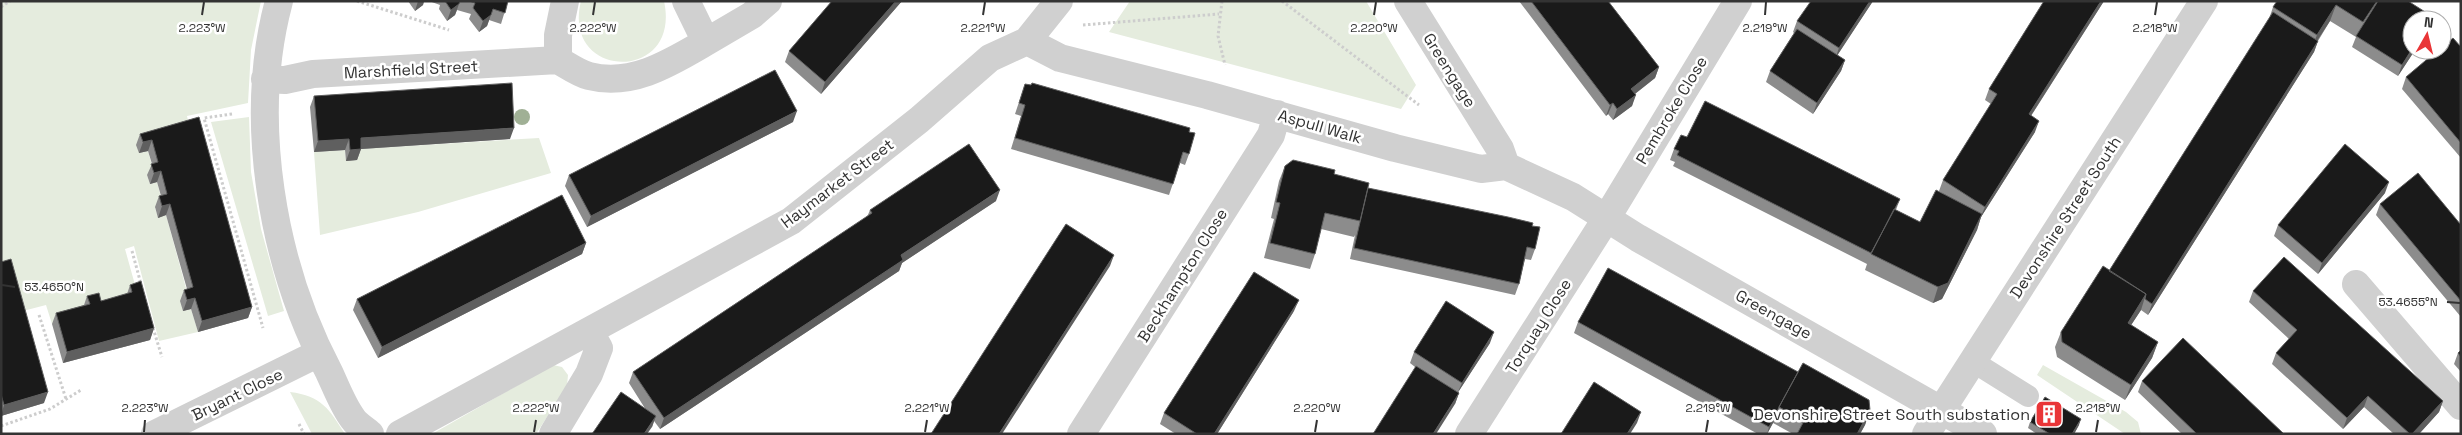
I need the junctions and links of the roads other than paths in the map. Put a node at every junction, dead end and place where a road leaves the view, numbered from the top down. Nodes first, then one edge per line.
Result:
1 (279, 1) edge
2 (565, 1) edge
3 (686, 1) edge
4 (768, 1) edge
5 (1059, 1) edge
6 (1408, 1) edge
7 (1738, 1) edge
8 (2204, 1) edge
9 (1027, 41) junction
10 (706, 42) junction
11 (558, 60) junction
12 (265, 79) junction
13 (1277, 114) junction
14 (1506, 166) junction
15 (1606, 219) junction
16 (2356, 284) dead end
17 (590, 332) junction
18 (319, 353) junction
19 (1972, 361) junction
20 (2028, 396) dead end
21 (2461, 406) edge
22 (1942, 409) junction
23 (155, 434) edge
24 (370, 434) edge
25 (400, 434) edge
26 (553, 434) edge
27 (1081, 434) edge
28 (1470, 434) edge
29 (1926, 434) edge
30 (1983, 434) edge

1 - 12 street
2 - 11 street
3 - 10 street
4 - 10 street
5 - 9 street, Haymarket Street
6 - 14 street, Greengage
7 - 15 street, Pembroke Close
8 - 19 street, Devonshire Street South
9 - 13 street, Aspull Walk
9 - 17 street, Haymarket Street
10 - 11 street
11 - 12 street, Marshfield Street
12 - 18 street
13 - 14 street, Aspull Walk
13 - 27 street, Beckhampton Close
14 - 15 street
15 - 22 street, Greengage
15 - 28 street, Torquay Close
16 - 21 street
17 - 25 street, Haymarket Street
17 - 26 street
18 - 23 street, Bryant Close
18 - 24 street
19 - 20 lane
19 - 22 street, Devonshire Street South
22 - 29 street, Devonshire Street South
22 - 30 street, Greengage

